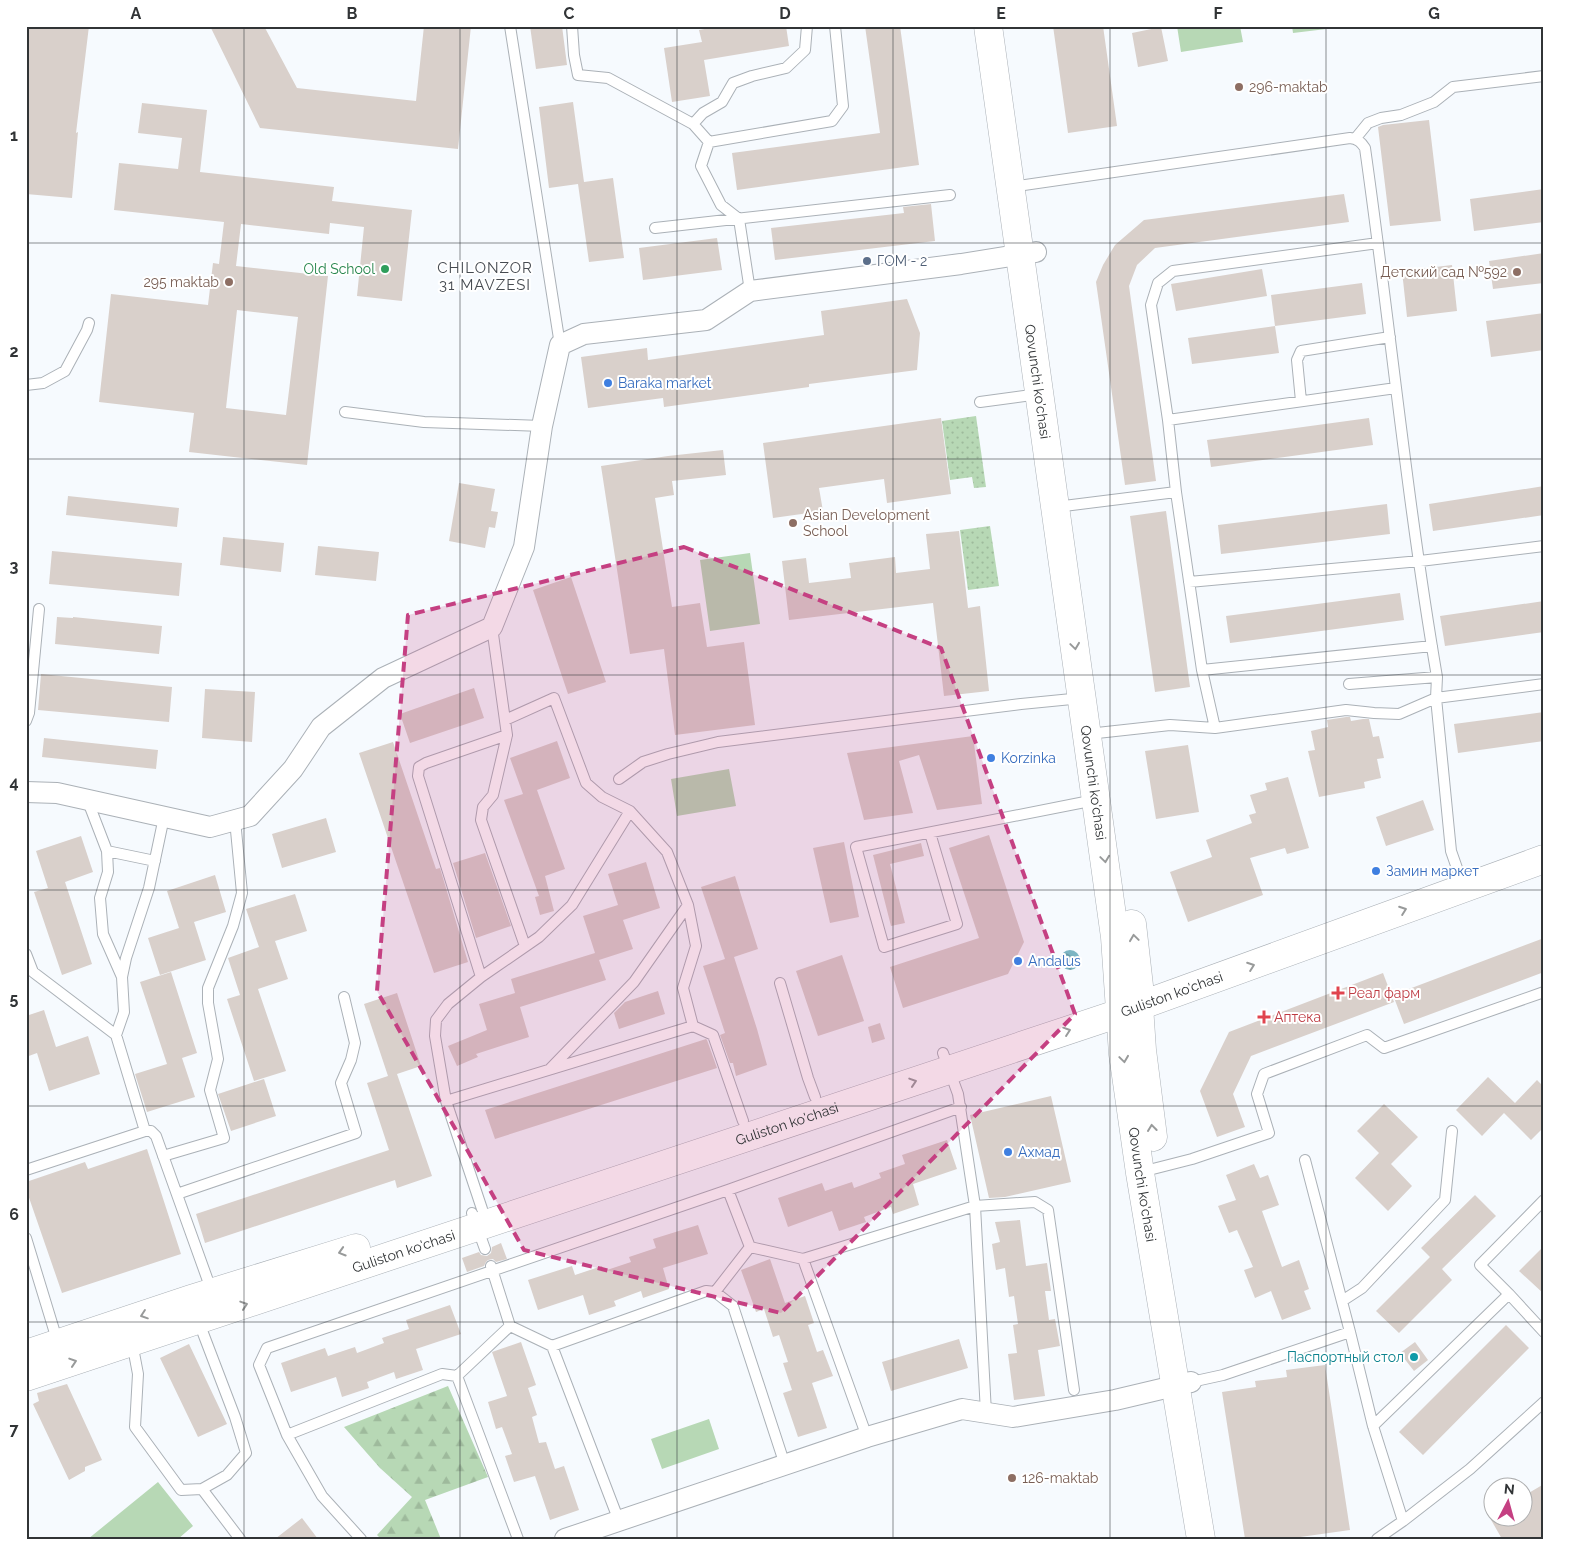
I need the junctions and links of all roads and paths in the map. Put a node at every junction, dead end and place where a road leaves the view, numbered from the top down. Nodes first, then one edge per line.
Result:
1 (510, 26) edge
2 (572, 26) edge
3 (807, 26) edge
4 (835, 26) edge
5 (988, 26) edge
6 (1005, 26) edge
7 (1544, 76) edge
8 (693, 124) junction
9 (1355, 139) junction
10 (709, 142) junction
11 (1019, 186) junction
12 (950, 196) dead end
13 (739, 219) junction
14 (656, 228) dead end
15 (1378, 243) junction
16 (1028, 253) junction
17 (750, 291) junction
18 (89, 323) dead end
19 (1390, 337) junction
20 (560, 345) junction
21 (26, 385) edge
22 (1396, 388) junction
23 (1040, 394) junction
24 (1301, 401) junction
25 (980, 402) dead end
26 (345, 412) dead end
27 (1168, 420) junction
28 (542, 426) junction
29 (1176, 492) junction
30 (1063, 506) junction
31 (1544, 546) edge
32 (1420, 561) junction
33 (1189, 582) junction
34 (40, 609) dead end
35 (492, 627) junction
36 (1432, 646) junction
37 (1202, 670) junction
38 (1437, 677) junction
39 (1348, 684) dead end
40 (1544, 684) edge
41 (1082, 698) junction
42 (1436, 698) junction
43 (505, 720) junction
44 (26, 721) edge
45 (1215, 728) junction
46 (1096, 733) junction
47 (507, 735) junction
48 (618, 779) dead end
49 (26, 792) edge
50 (87, 799) junction
51 (1096, 800) junction
52 (630, 811) junction
53 (164, 816) junction
54 (235, 820) junction
55 (930, 833) junction
56 (1544, 839) edge
57 (107, 851) junction
58 (1544, 859) edge
59 (154, 861) junction
60 (1458, 871) junction
61 (688, 905) junction
62 (525, 946) junction
63 (26, 954) edge
64 (122, 977) junction
65 (481, 977) junction
66 (780, 983) dead end
67 (1544, 992) edge
68 (344, 997) dead end
69 (1129, 1000) junction
70 (694, 1026) junction
71 (116, 1034) junction
72 (946, 1062) junction
73 (550, 1069) junction
74 (815, 1097) junction
75 (446, 1101) junction
76 (961, 1107) junction
77 (743, 1121) junction
78 (145, 1131) junction
79 (1452, 1132) dead end
80 (163, 1156) junction
81 (1305, 1160) dead end
82 (26, 1170) edge
83 (1148, 1171) junction
84 (728, 1190) junction
85 (177, 1194) junction
86 (1544, 1200) edge
87 (975, 1206) junction
88 (479, 1225) junction
89 (26, 1238) edge
90 (750, 1247) junction
91 (803, 1259) junction
92 (491, 1268) junction
93 (715, 1292) junction
94 (1509, 1294) junction
95 (1342, 1301) junction
96 (198, 1306) junction
97 (510, 1326) junction
98 (1543, 1329) edge
99 (1350, 1332) junction
100 (129, 1343) junction
101 (58, 1344) junction
102 (552, 1346) junction
103 (26, 1354) edge
104 (457, 1376) junction
105 (26, 1377) edge
106 (1183, 1384) junction
107 (1074, 1390) dead end
108 (1544, 1402) edge
109 (986, 1413) junction
110 (1373, 1426) junction
111 (286, 1435) junction
112 (866, 1437) junction
113 (785, 1465) junction
114 (202, 1489) junction
115 (618, 1521) junction
116 (1403, 1521) junction
117 (240, 1539) edge
118 (361, 1539) edge
119 (518, 1539) edge
120 (565, 1539) edge
121 (1201, 1539) edge
122 (1217, 1539) edge
123 (1376, 1539) edge

1 - 20 lane
2 - 8 lane
3 - 8 lane
4 - 10 lane
5 - 11 main road, Qovunchi ko'chasi
6 - 11 main road, Qovunchi ko'chasi
7 - 9 lane
8 - 10 lane
9 - 11 lane
9 - 15 lane
10 - 13 lane
11 - 16 main road, Qovunchi ko'chasi
12 - 13 lane
13 - 14 lane
13 - 17 lane
15 - 19 lane
15 - 27 lane
16 - 17 street
16 - 23 main road, Qovunchi ko'chasi
16 - 30 main road, Qovunchi ko'chasi
17 - 20 street
18 - 21 lane
19 - 22 lane
19 - 24 lane
20 - 28 street
22 - 24 lane
22 - 32 lane
23 - 25 lane
23 - 30 main road, Qovunchi ko'chasi
24 - 27 lane
26 - 28 lane
27 - 29 lane
28 - 35 street
29 - 30 lane
29 - 33 lane
30 -> 41 main road, Qovunchi ko'chasi
30 - 46 main road, Qovunchi ko'chasi
31 - 32 lane
32 - 33 lane
32 - 36 lane
33 - 37 lane
34 - 44 lane
35 - 43 lane
35 - 54 street
36 - 37 lane
36 - 38 lane
37 - 45 lane
38 - 39 lane
38 - 42 lane
40 - 42 lane
41 - 46 main road, Qovunchi ko'chasi
41 - 48 lane
42 - 45 lane
42 - 60 lane
43 - 47 lane
43 - 52 lane
45 - 46 lane
46 - 51 main road, Qovunchi ko'chasi
69 -> 46 main road, Qovunchi ko'chasi
47 - 62 lane
47 - 65 lane
49 - 50 street
50 - 53 street
50 - 57 lane
51 - 55 lane
51 -> 69 main road, Qovunchi ko'chasi
52 - 61 lane
52 - 62 lane
53 - 54 street
53 - 59 lane
54 - 80 lane
55 - 55 lane
56 - 60 main road, Guliston ko'chasi
57 - 59 lane
57 - 64 lane
69 -> 58 main road, Guliston ko'chasi
59 - 64 lane
60 - 69 main road, Guliston ko'chasi
61 - 70 lane
61 - 73 lane
62 - 65 lane
63 - 71 lane
64 - 71 lane
65 - 75 lane
66 - 74 lane
67 - 83 lane
68 - 85 lane
69 - 72 main road, Guliston ko'chasi
69 - 83 main road, Qovunchi ko'chasi
70 - 73 lane
70 - 77 lane
71 - 78 lane
72 - 74 main road, Guliston ko'chasi
72 - 76 lane
88 -> 72 main road, Guliston ko'chasi
73 - 75 lane
74 - 77 main road, Guliston ko'chasi
75 - 88 lane
76 - 84 lane
76 - 87 lane
77 - 88 main road, Guliston ko'chasi
78 - 80 lane
78 - 82 lane
79 - 95 lane
80 - 85 lane
81 - 95 lane
83 - 106 main road, Qovunchi ko'chasi
84 - 90 lane
84 - 92 lane
85 - 96 lane
86 - 94 lane
87 - 91 lane
87 - 107 lane
87 - 109 lane
88 - 96 main road, Guliston ko'chasi
89 - 101 lane
90 - 91 lane
90 - 93 lane
91 - 112 lane
92 - 97 lane
92 - 111 lane
93 - 102 lane
93 - 113 lane
94 - 98 lane
94 - 110 lane
95 - 99 lane
96 - 100 main road, Guliston ko'chasi
96 -> 101 main road, Guliston ko'chasi
96 - 114 lane
97 - 102 lane
97 - 104 lane
99 - 106 lane
99 - 110 lane
105 -> 100 main road, Guliston ko'chasi
100 - 114 lane
101 - 103 main road, Guliston ko'chasi
102 - 115 lane
104 - 111 lane
104 - 119 lane
106 - 109 street
106 - 121 main road, Qovunchi ko'chasi
106 - 122 main road, Qovunchi ko'chasi
108 - 116 lane
109 - 112 street
110 - 116 lane
111 - 118 lane
112 - 113 street
113 - 115 street
114 - 117 lane
115 - 120 street
116 - 123 lane

